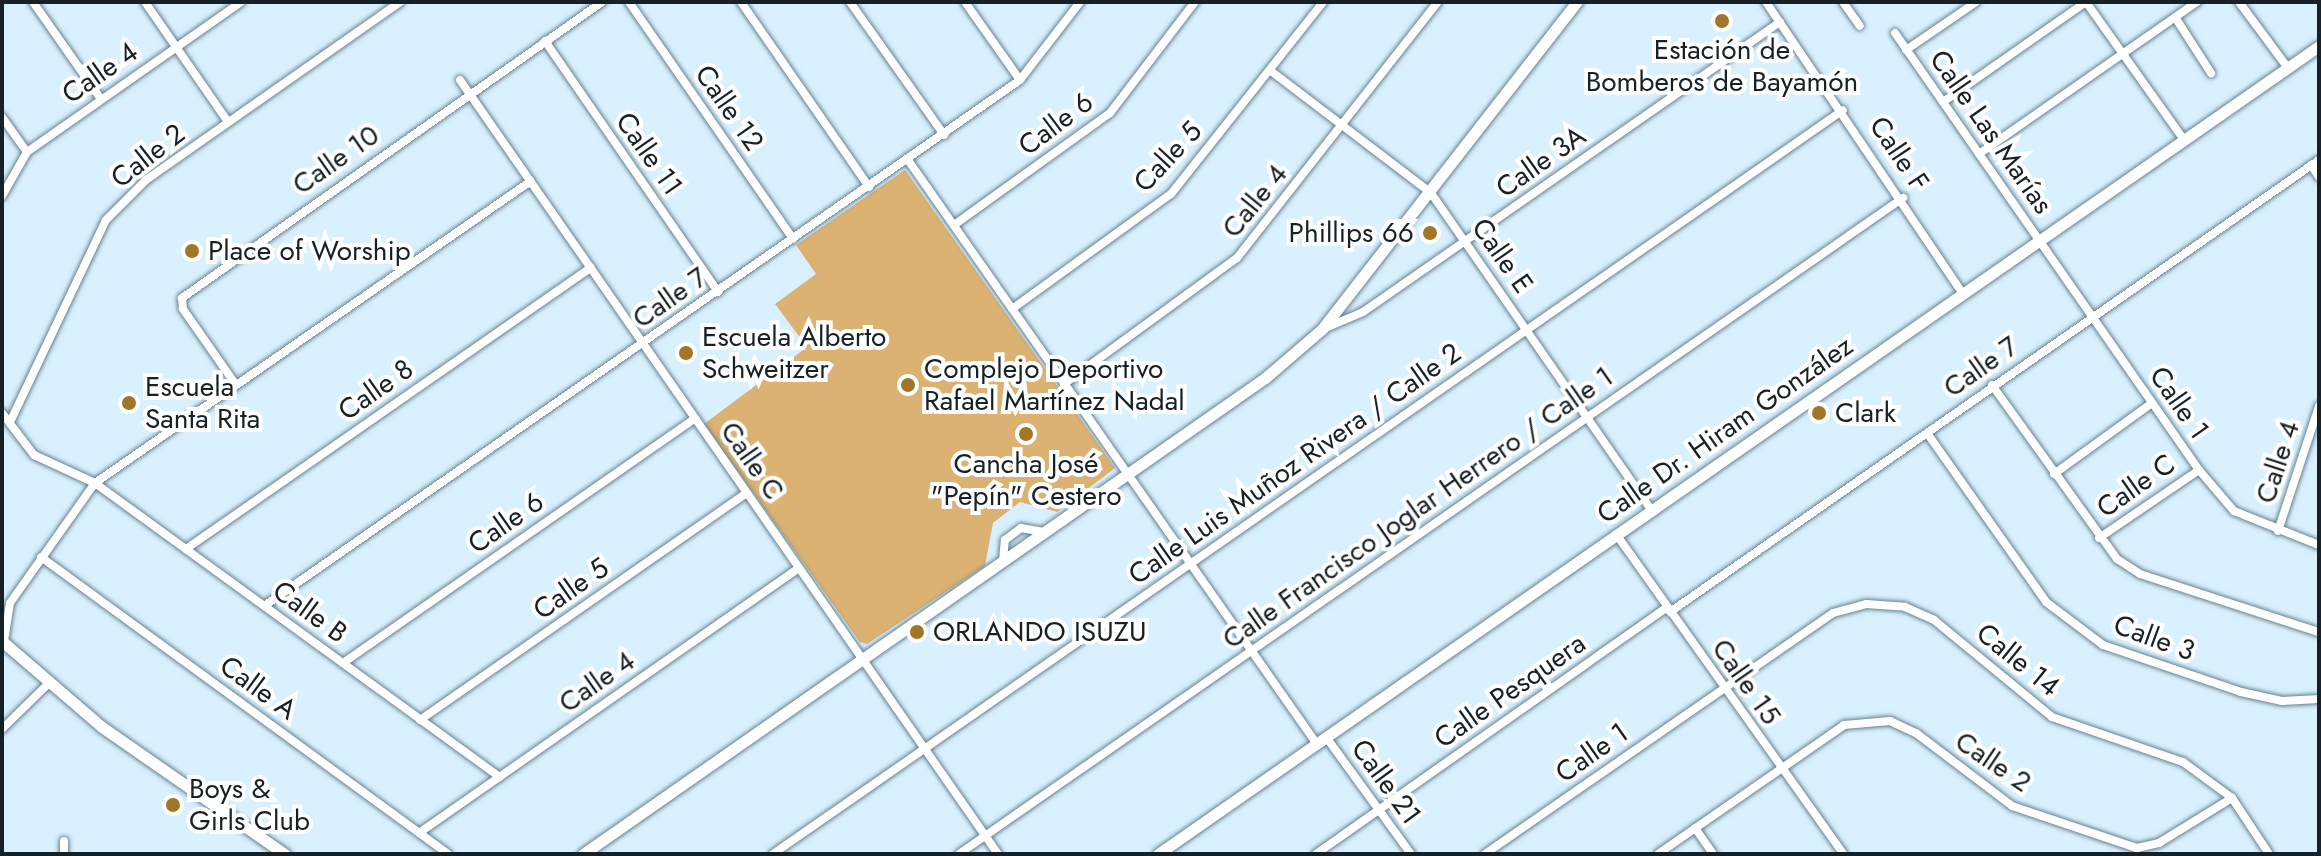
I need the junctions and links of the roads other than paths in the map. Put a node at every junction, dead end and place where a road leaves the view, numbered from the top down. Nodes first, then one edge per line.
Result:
1 (33, 2) edge
2 (145, 2) edge
3 (241, 2) edge
4 (400, 2) edge
5 (602, 2) edge
6 (629, 2) edge
7 (741, 2) edge
8 (850, 2) edge
9 (965, 2) edge
10 (1080, 2) edge
11 (1195, 2) edge
12 (1323, 2) edge
13 (1438, 2) edge
14 (1577, 2) edge
15 (1766, 2) edge
16 (1843, 2) edge
17 (1976, 2) edge
18 (2086, 2) edge
19 (2197, 2) edge
20 (2239, 2) edge
21 (2175, 17) junction
22 (1780, 22) junction
23 (1860, 26) dead end
24 (1895, 33) dead end
25 (545, 41) junction
26 (2319, 46) edge
27 (176, 47) junction
28 (1906, 50) junction
29 (2123, 53) junction
30 (2288, 68) junction
31 (1271, 71) junction
32 (2211, 73) dead end
33 (460, 80) dead end
34 (1020, 80) junction
35 (470, 94) junction
36 (101, 99) junction
37 (1943, 102) junction
38 (1843, 110) junction
39 (2, 117) edge
40 (228, 122) junction
41 (1344, 126) junction
42 (944, 135) junction
43 (2184, 140) junction
44 (27, 152) junction
45 (1979, 154) junction
46 (908, 160) junction
47 (2315, 162) edge
48 (2319, 177) edge
49 (531, 181) junction
50 (869, 187) junction
51 (1431, 193) junction
52 (2, 196) edge
53 (1903, 198) junction
54 (954, 225) junction
55 (793, 239) junction
56 (2040, 241) junction
57 (1465, 242) junction
58 (591, 268) junction
59 (718, 292) junction
60 (1963, 294) junction
61 (1012, 309) junction
62 (2092, 316) junction
63 (1322, 329) junction
64 (1527, 330) junction
65 (643, 343) junction
66 (1064, 384) junction
67 (236, 385) junction
68 (1992, 385) junction
69 (2152, 403) junction
70 (2319, 406) edge
71 (2, 413) edge
72 (1587, 417) junction
73 (695, 418) junction
74 (11, 420) junction
75 (1927, 433) junction
76 (2199, 470) junction
77 (1127, 474) junction
78 (2054, 474) junction
79 (95, 483) junction
80 (747, 493) junction
81 (1651, 510) junction
82 (2278, 531) junction
83 (1616, 534) junction
84 (2099, 538) junction
85 (2319, 545) edge
86 (186, 549) junction
87 (41, 557) junction
88 (1190, 564) junction
89 (799, 568) junction
90 (264, 606) junction
91 (1669, 610) junction
92 (2319, 632) edge
93 (3, 641) edge
94 (1251, 651) junction
95 (863, 658) junction
96 (343, 663) junction
97 (49, 683) junction
98 (1723, 688) junction
99 (2319, 699) edge
100 (420, 720) junction
101 (2, 729) edge
102 (1321, 740) junction
103 (924, 749) junction
104 (1781, 768) junction
105 (499, 777) junction
106 (2232, 798) junction
107 (1379, 810) junction
108 (1695, 828) junction
109 (419, 833) junction
110 (985, 836) junction
111 (64, 841) dead end
112 (64, 854) edge
113 (285, 854) edge
114 (448, 854) edge
115 (583, 854) edge
116 (773, 854) edge
117 (959, 854) edge
118 (998, 854) edge
119 (1158, 854) edge
120 (1316, 854) edge
121 (1411, 854) edge
122 (1485, 854) edge
123 (1658, 854) edge
124 (1713, 854) edge
125 (1843, 854) edge
126 (2269, 854) edge

1 - 36 street
2 - 27 street
3 - 27 street, Calle 4
4 - 40 street, Calle 2
5 - 25 street, Calle 10
6 - 55 street, Calle 12
7 - 50 street
8 - 42 street
9 - 34 street
10 - 34 street, Calle 7
11 - 54 street, Calle 6
12 - 31 street, Calle 5
13 - 41 street, Calle 4
14 - 51 street
15 - 22 street, Calle F
16 - 23 street
17 - 28 street
18 - 29 street
18 - 37 street
19 - 21 street
20 - 30 street
21 - 29 street
21 - 32 street
22 - 38 street, Calle F
22 - 57 street, Calle 3A
24 - 28 street, Calle Las Marías
25 - 35 street, Calle 10
25 - 59 street, Calle 11
26 - 30 street, Calle Dr. Hiram González
27 - 36 street, Calle 4
27 - 40 street
28 - 37 street, Calle Las Marías
29 - 43 street
29 - 45 street
30 - 43 street, Calle Dr. Hiram González
31 - 41 street, Calle E
31 - 61 street, Calle 5
33 - 35 street, Calle C
34 - 42 street, Calle 7
35 - 49 street, Calle C
35 - 67 street, Calle 10
36 - 44 street, Calle 4
37 - 45 street, Calle Las Marías
38 - 53 street, Calle F
38 - 64 street, Calle Luis Muñoz Rivera / Calle 2
39 - 44 street
40 - 74 street, Calle 2
41 - 51 street, Calle E
41 - 66 street, Calle 4
42 - 46 street, Calle 7
43 - 56 street, Calle Dr. Hiram González
44 - 52 street, Calle 4
45 - 56 street, Calle Las Marías
46 - 50 street, Calle 7
46 - 54 street, Calle 21
47 - 48 street
47 - 62 street, Calle 7
49 - 58 street, Calle C
49 - 67 street
50 - 55 street, Calle 7
51 - 57 street, Calle E
51 - 63 street
53 - 60 street, Calle F
53 - 72 street, Calle Francisco Joglar Herrero / Calle 1
54 - 61 street, Calle 21
55 - 59 street, Calle 7
56 - 60 street, Calle Dr. Hiram González
56 - 62 street, Calle 1
57 - 63 street, Calle 3A
57 - 64 street, Calle E
58 - 65 street, Calle C
58 - 86 street, Calle 8
59 - 65 street, Calle 7
60 - 81 street, Calle Dr. Hiram González
61 - 66 street, Calle 21
62 - 68 street, Calle 7
62 - 69 street, Calle 1
63 - 77 street
64 - 72 street, Calle E
64 - 88 street, Calle Luis Muñoz Rivera / Calle 2
65 - 73 street, Calle C
65 - 90 street, Calle 7
66 - 77 street, Calle 21
67 - 79 street
68 - 75 street, Calle 7
68 - 78 street
69 - 76 street, Calle 1
69 - 78 street
70 - 82 street, Calle 4
71 - 74 street
72 - 81 street, Calle E
72 - 94 street, Calle Francisco Joglar Herrero / Calle 1
73 - 80 street, Calle C
73 - 96 street, Calle 6
74 - 79 street
75 - 91 street, Calle 7
75 - 99 street, Calle 3
76 - 82 street, Calle 1
76 - 84 street, Calle C
77 - 88 street, Calle 21
77 - 95 street
78 - 84 street
79 - 86 street, Calle B
79 - 87 street
80 - 89 street, Calle C
80 - 100 street, Calle 5
81 - 83 street, Calle Dr. Hiram González
82 - 85 street, Calle 1
83 - 91 street, Calle 15
83 - 102 street, Calle Dr. Hiram González
84 - 92 street
86 - 90 street, Calle B
87 - 93 street
87 - 109 street, Calle A
88 - 94 street, Calle 21
88 - 103 street, Calle Luis Muñoz Rivera / Calle 2
89 - 95 street, Calle C
89 - 105 street, Calle 4
90 - 96 street, Calle B
91 - 98 street, Calle 15
91 - 107 street, Calle Pesquera
93 - 97 street
94 - 102 street, Calle 21
94 - 110 street, Calle Francisco Joglar Herrero / Calle 1
95 - 103 street, Calle C
95 - 115 street
96 - 100 street, Calle B
97 - 101 street
97 - 113 street
98 - 104 street, Calle 15
98 - 106 street, Calle 14
98 - 122 street, Calle 1
100 - 105 street, Calle B
102 - 107 street, Calle 21
102 - 119 street, Calle Dr. Hiram González
103 - 110 street, Calle C
103 - 116 street, Calle Luis Muñoz Rivera / Calle 2
104 - 106 street, Calle 2
104 - 108 street
104 - 125 street, Calle 15
105 - 109 street, Calle 4
106 - 126 street, Calle 14
107 - 120 street, Calle Pesquera
107 - 121 street, Calle 21
108 - 123 street
108 - 124 street
109 - 114 street, Calle A
110 - 117 street, Calle Francisco Joglar Herrero / Calle 1
110 - 118 street, Calle C
111 - 112 street

